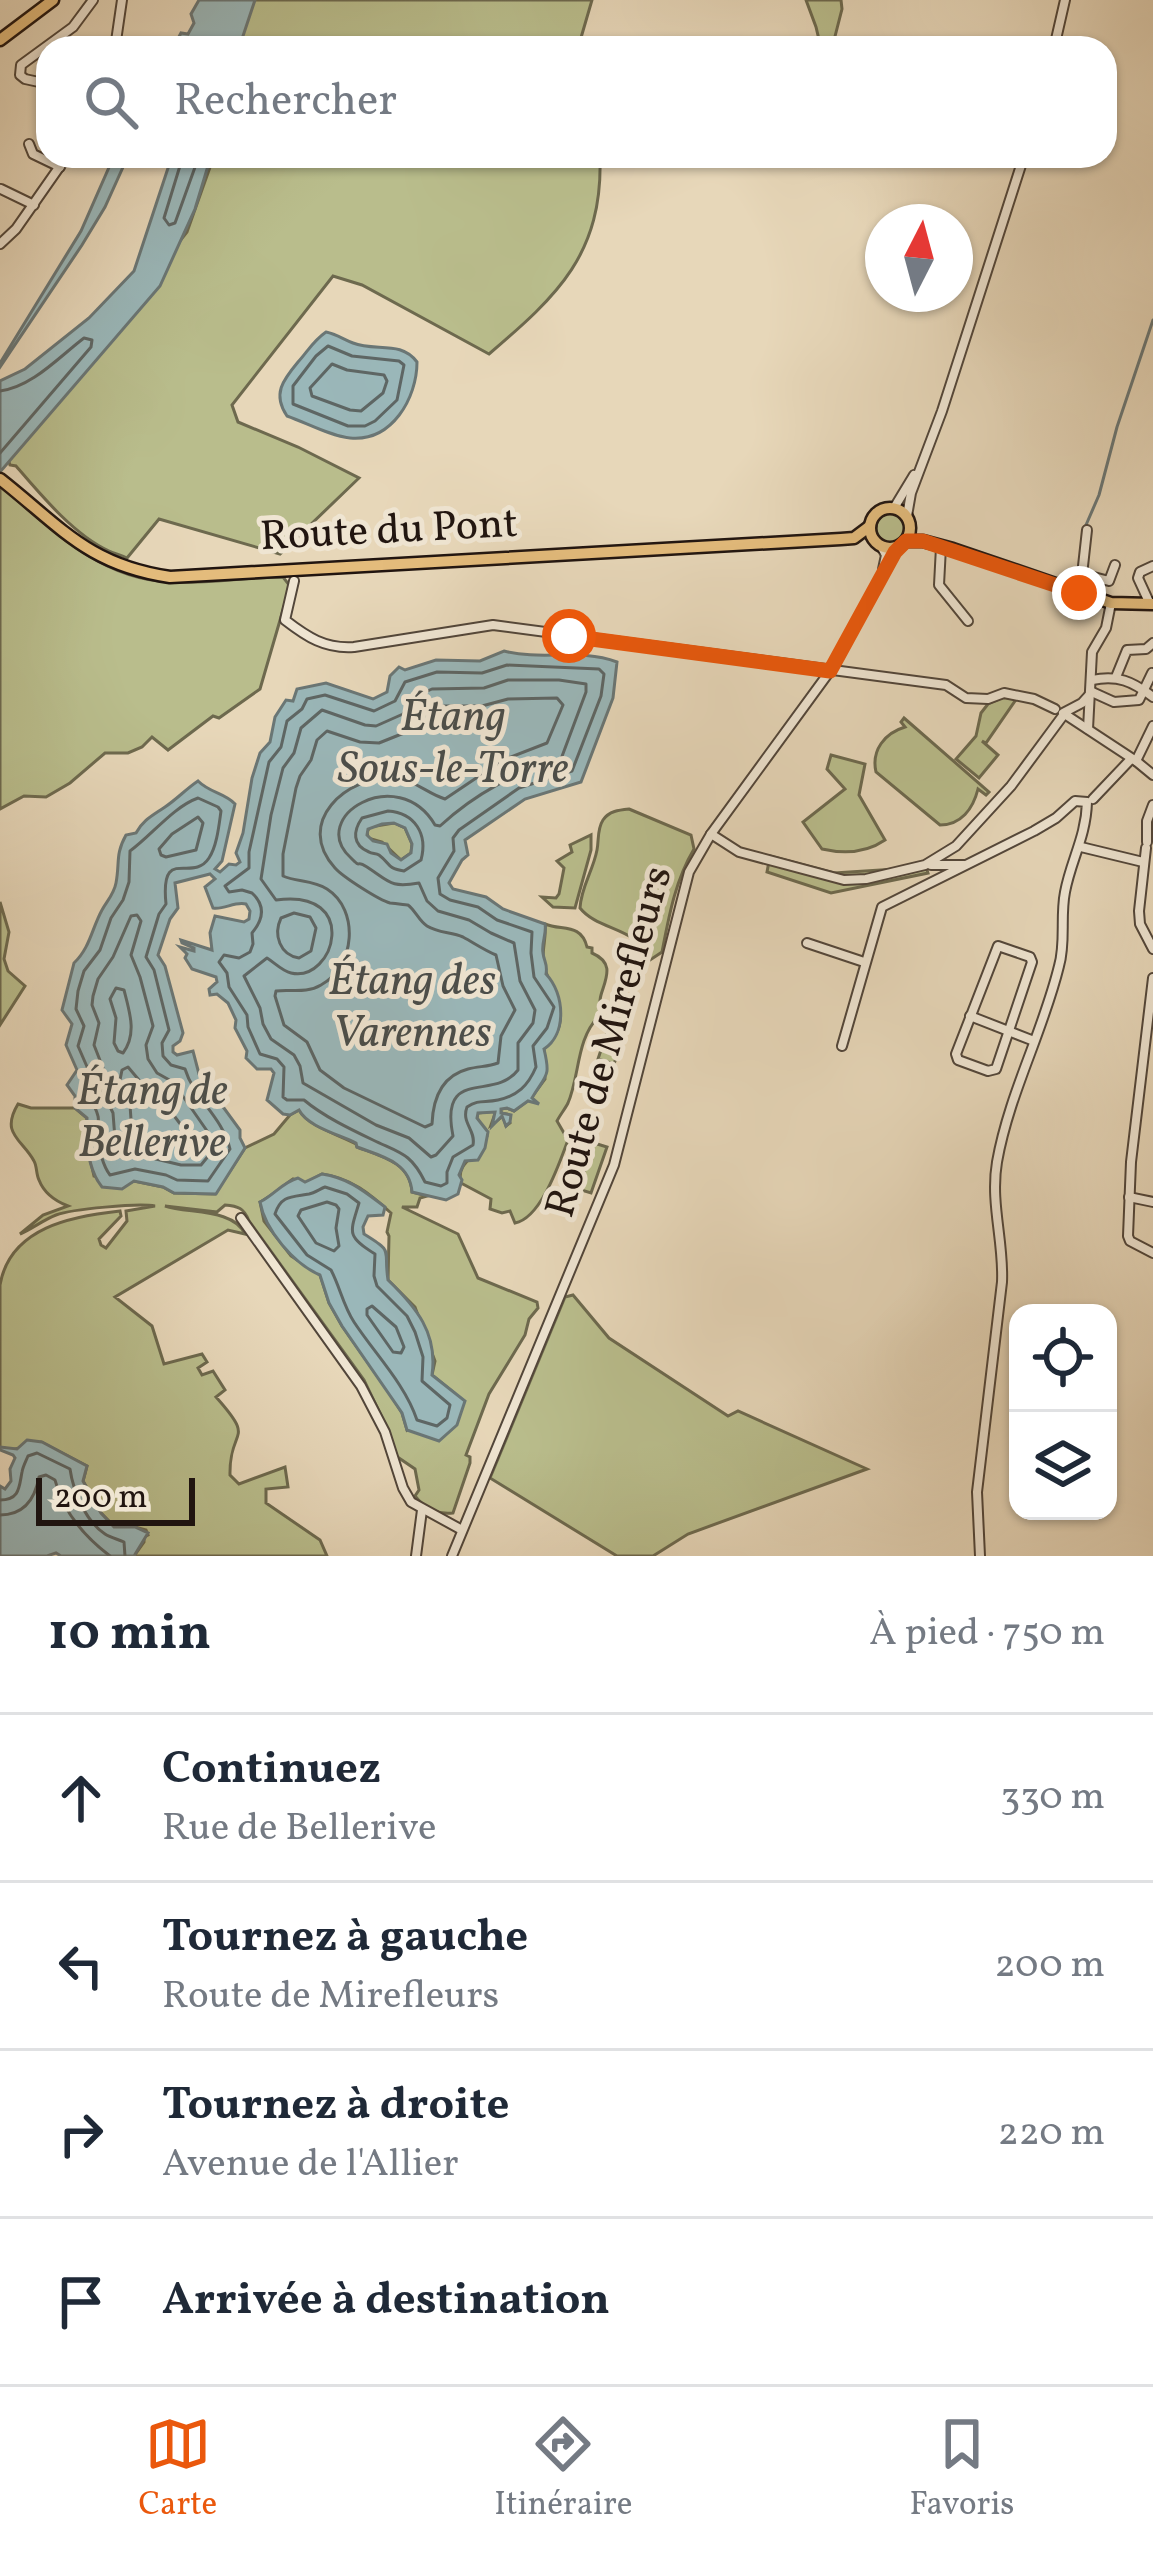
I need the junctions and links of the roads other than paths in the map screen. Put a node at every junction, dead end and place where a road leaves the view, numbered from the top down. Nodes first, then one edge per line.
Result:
1 (53, 0) edge
2 (93, 0) edge
3 (122, 0) edge
4 (1065, 0) edge
5 (61, 36) edge
6 (117, 36) edge
7 (1057, 36) edge
8 (0, 40) edge
9 (36, 54) edge
10 (36, 82) edge
11 (29, 144) dead end
12 (36, 155) edge
13 (59, 168) edge
14 (1020, 168) edge
15 (1, 189) edge
16 (34, 206) junction
17 (0, 244) edge
18 (929, 447) junction
19 (2, 481) edge
20 (894, 508) junction
21 (909, 521) junction
22 (870, 526) junction
23 (1087, 530) dead end
24 (807, 540) junction
25 (879, 544) junction
26 (903, 544) junction
27 (947, 548) junction
28 (1115, 565) dead end
29 (1153, 566) edge
30 (1082, 574) junction
31 (294, 580) dead end
32 (879, 582) junction
33 (1079, 593) junction
34 (1111, 603) junction
35 (1151, 604) edge
36 (968, 621) dead end
37 (1153, 643) edge
38 (830, 671) junction
39 (1152, 674) edge
40 (1088, 677) junction
41 (1116, 677) junction
42 (1144, 690) junction
43 (1092, 692) junction
44 (1153, 697) edge
45 (1060, 713) junction
46 (1153, 726) edge
47 (1088, 731) junction
48 (1134, 760) junction
49 (1153, 775) edge
50 (1090, 800) junction
51 (1153, 805) edge
52 (711, 834) junction
53 (1081, 847) junction
54 (1144, 862) junction
55 (926, 865) junction
56 (965, 865) junction
57 (807, 943) dead end
58 (1153, 950) edge
59 (864, 962) junction
60 (1153, 978) edge
61 (1152, 990) edge
62 (970, 1016) junction
63 (1010, 1031) junction
64 (1034, 1040) junction
65 (842, 1046) dead end
66 (1129, 1197) junction
67 (1153, 1202) edge
68 (241, 1218) dead end
69 (1153, 1252) edge
70 (422, 1509) junction
71 (462, 1530) junction
72 (416, 1556) edge
73 (452, 1556) edge
74 (980, 1556) edge

1 - 8 main road
2 - 5 street
3 - 6 street
4 - 7 street
9 - 10 street
11 - 12 street
13 - 16 street
14 - 18 street
15 - 16 street
16 - 17 street
18 - 20 street
18 - 21 street
19 - 24 main road, Route du Pont
20 - 21 main road
20 - 22 main road
21 - 26 main road
21 - 27 main road
22 - 24 main road, Route du Pont
22 - 25 main road
23 - 30 street
24 - 25 main road, Route du Pont
25 - 26 main road
25 - 32 street, Route de Mirefleurs
26 - 27 main road
26 - 32 street, Route de Mirefleurs
27 - 33 main road
27 - 36 street
28 - 30 street
29 - 35 street
30 - 33 street
31 - 38 street
32 - 38 street, Route de Mirefleurs
33 - 34 main road
34 - 35 main road
34 - 40 street
37 - 41 street
38 - 45 street
38 - 52 street, Route de Mirefleurs
39 - 42 street
40 - 41 street
40 - 43 street
41 - 42 street
42 - 43 street
42 - 44 street
43 - 45 street
43 - 47 street
45 - 47 street
45 - 55 street
46 - 48 street
47 - 48 street
48 - 49 street
48 - 50 street
50 - 53 street
50 - 56 street
51 - 54 street
52 - 55 street
52 - 71 street, Route de Mirefleurs
53 - 54 street
53 - 64 street
54 - 58 street
55 - 56 street
56 - 59 street
57 - 59 street
59 - 65 street
60 - 61 street
61 - 66 street
62 - 63 street
62 - 63 street
62 - 63 street
63 - 64 street
64 - 74 street
66 - 67 street
66 - 69 street
68 - 70 street
70 - 71 street
70 - 72 street
71 - 73 street, Route de Mirefleurs

